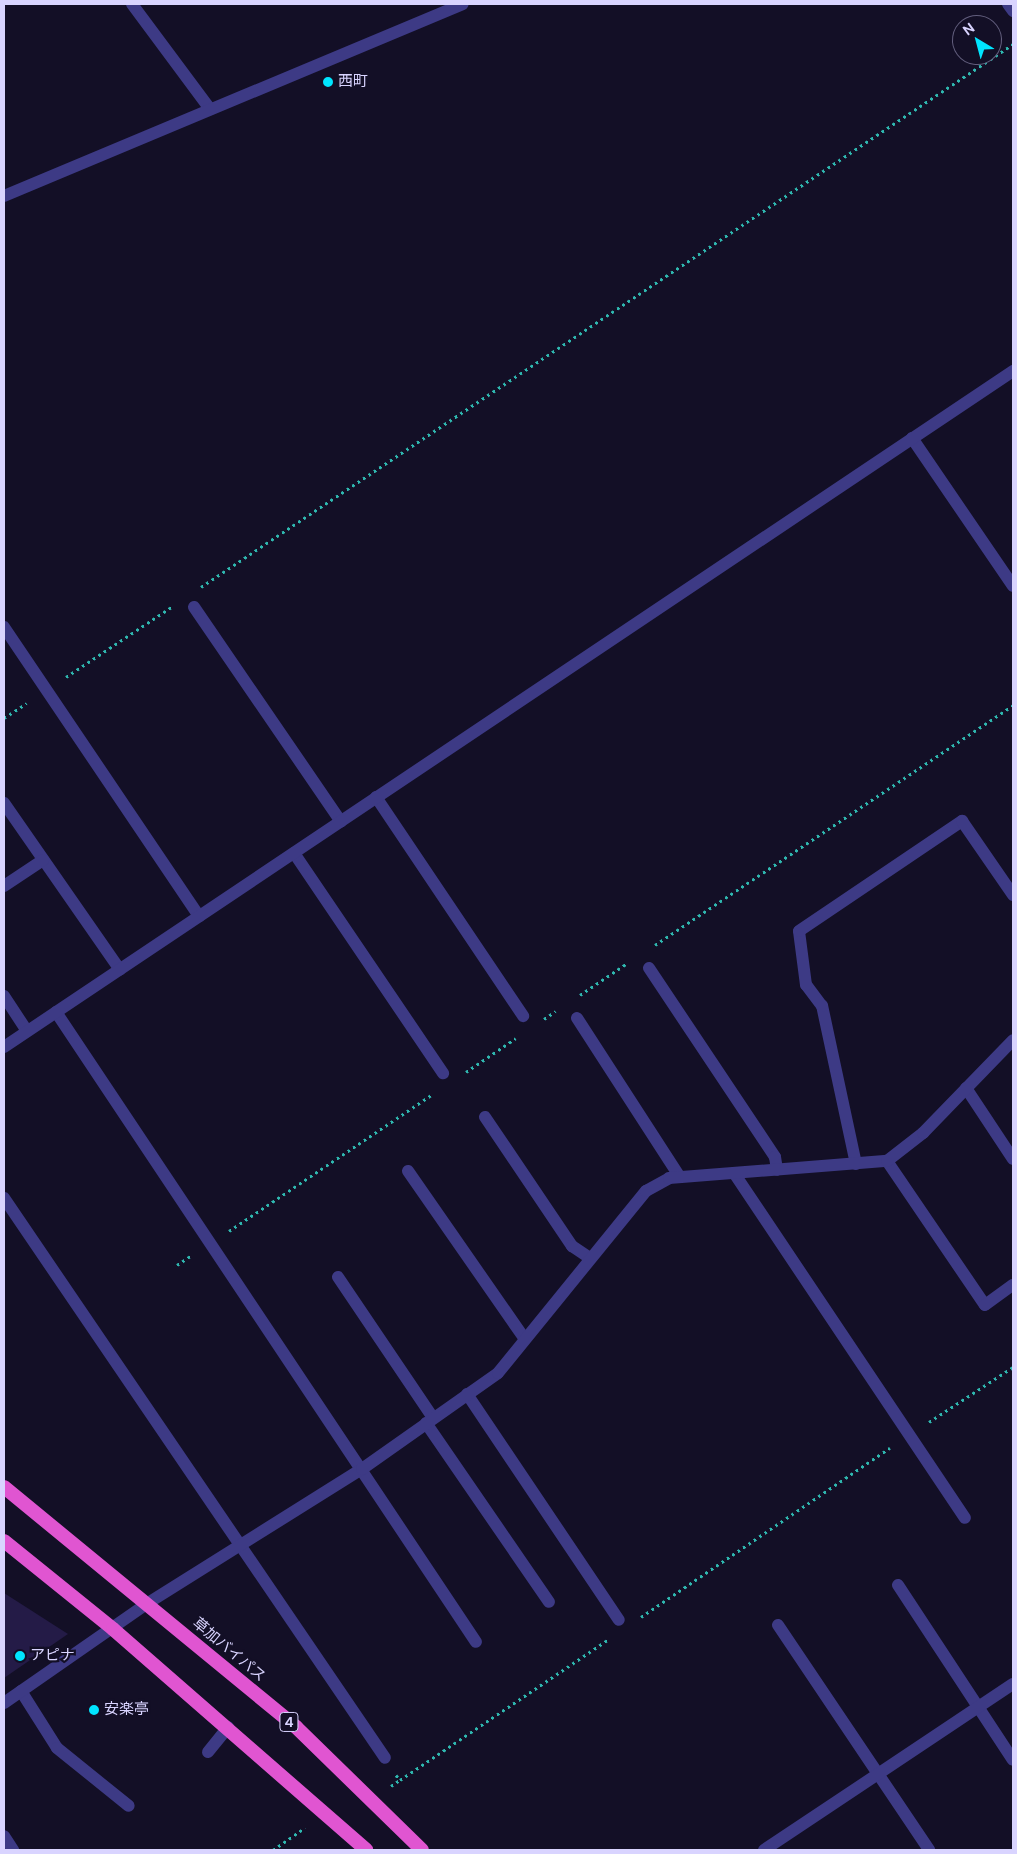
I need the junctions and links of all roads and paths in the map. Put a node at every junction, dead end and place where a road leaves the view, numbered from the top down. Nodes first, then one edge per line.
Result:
1 (132, 4) edge
2 (462, 4) edge
3 (1008, 4) edge
4 (1013, 11) edge
5 (1013, 44) edge
6 (210, 109) junction
7 (4, 196) edge
8 (1013, 371) edge
9 (912, 438) junction
10 (1013, 586) edge
11 (195, 591) dead end
12 (179, 602) dead end
13 (194, 607) dead end
14 (4, 627) edge
15 (47, 690) junction
16 (1013, 705) edge
17 (4, 718) edge
18 (376, 798) junction
19 (4, 803) edge
20 (341, 822) junction
21 (294, 853) junction
22 (43, 860) junction
23 (4, 886) edge
24 (1013, 895) edge
25 (199, 916) junction
26 (650, 948) dead end
27 (633, 960) dead end
28 (648, 968) dead end
29 (120, 970) junction
30 (4, 996) edge
31 (576, 998) dead end
32 (559, 1009) dead end
33 (56, 1012) junction
34 (523, 1016) dead end
35 (577, 1018) dead end
36 (534, 1026) dead end
37 (27, 1031) junction
38 (526, 1032) dead end
39 (1013, 1040) edge
40 (4, 1047) edge
41 (443, 1073) dead end
42 (460, 1076) dead end
43 (966, 1088) junction
44 (435, 1092) dead end
45 (485, 1117) dead end
46 (1013, 1159) edge
47 (887, 1162) junction
48 (856, 1164) junction
49 (777, 1170) junction
50 (408, 1171) dead end
51 (734, 1173) junction
52 (680, 1177) junction
53 (4, 1198) edge
54 (212, 1242) junction
55 (590, 1258) junction
56 (177, 1265) dead end
57 (338, 1277) dead end
58 (1013, 1285) edge
59 (524, 1338) junction
60 (1013, 1366) edge
61 (467, 1394) junction
62 (429, 1421) junction
63 (908, 1436) junction
64 (362, 1469) junction
65 (4, 1487) edge
66 (965, 1518) dead end
67 (4, 1541) edge
68 (241, 1546) junction
69 (898, 1586) dead end
70 (549, 1602) dead end
71 (148, 1603) junction
72 (637, 1619) dead end
73 (619, 1620) dead end
74 (778, 1625) dead end
75 (114, 1629) junction
76 (613, 1636) dead end
77 (476, 1642) dead end
78 (1013, 1684) edge
79 (21, 1691) junction
80 (4, 1703) edge
81 (978, 1707) junction
82 (228, 1727) junction
83 (208, 1752) dead end
84 (385, 1758) joint
85 (1013, 1760) edge
86 (878, 1774) junction
87 (400, 1780) junction
88 (392, 1786) dead end
89 (129, 1806) dead end
90 (306, 1827) dead end
91 (4, 1836) edge
92 (13, 1850) edge
93 (273, 1850) edge
94 (366, 1850) edge
95 (422, 1850) edge
96 (764, 1850) edge
97 (929, 1850) edge

1 - 6 street
2 - 6 street
3 - 4 street
5 - 11 path
6 - 7 street
8 - 9 street
9 - 10 street
9 - 18 street
12 - 15 path
13 - 20 street
14 - 15 street
15 - 17 path
15 - 25 street
16 - 26 path
18 - 20 street
18 - 34 street
19 - 22 street
20 - 21 street
21 - 25 street
21 - 41 street
22 - 23 street
22 - 29 street
24 - 48 street
25 - 29 street
27 - 31 path
28 - 49 street
29 - 33 street
30 - 37 street
32 - 36 path
33 - 37 street
33 - 54 street
35 - 52 street
37 - 40 street
38 - 42 path
39 - 43 street
43 - 46 street
43 - 47 street
44 - 54 path
45 - 55 street
47 - 48 street
47 - 58 street
48 - 49 street
49 - 51 street
50 - 59 street
51 - 52 street
51 - 63 street
52 - 55 street
53 - 68 street
54 - 56 path
54 - 64 street
55 - 59 street
57 - 62 street
59 - 61 street
60 - 63 path
61 - 62 street
61 - 73 street
62 - 64 street
62 - 70 street
63 - 66 street
63 - 72 path
64 - 68 street
64 - 77 street
65 - 71 highway, 草加バイパス / 4
67 - 75 highway
68 - 71 street
68 - 84 street
69 - 81 street
71 - 75 street
71 - 95 highway, 草加バイパス / 4
74 - 86 street
75 - 79 street
75 - 82 highway
76 - 87 path
78 - 81 street
79 - 80 street
79 - 89 street
81 - 85 street
81 - 86 street
82 - 83 street
82 - 94 highway
84 - 87 path
86 - 96 street
86 - 97 street
87 - 88 path
90 - 93 path
91 - 92 street

